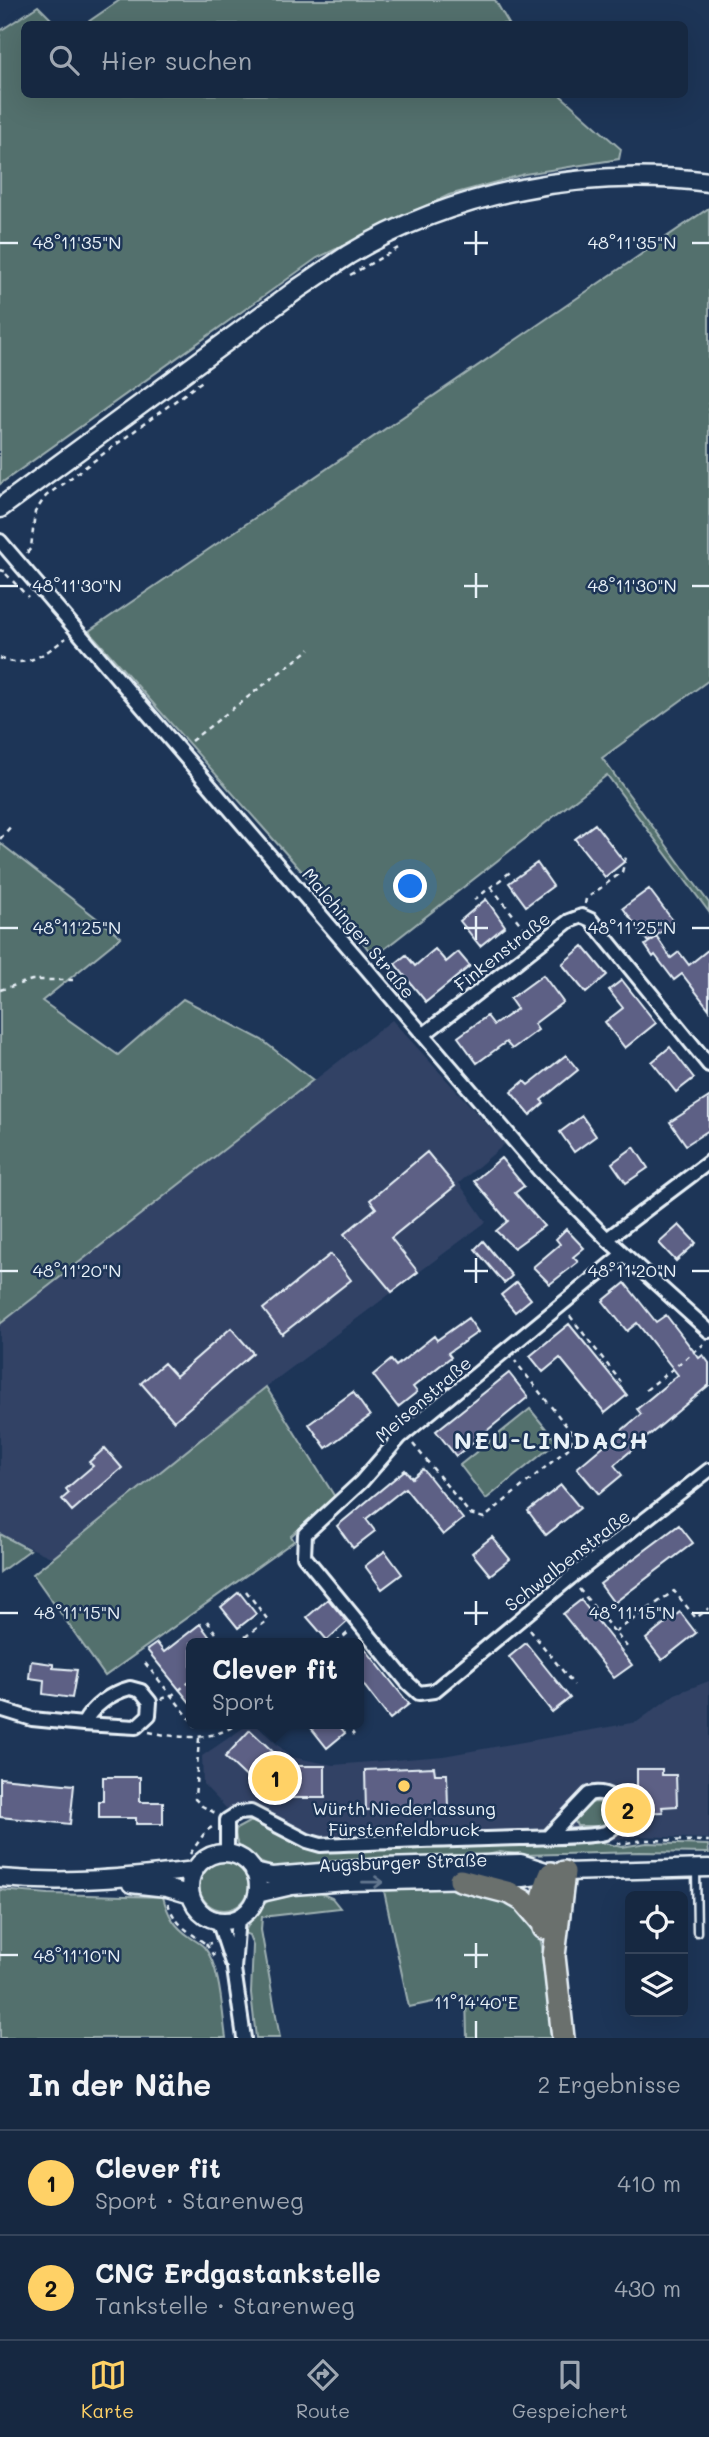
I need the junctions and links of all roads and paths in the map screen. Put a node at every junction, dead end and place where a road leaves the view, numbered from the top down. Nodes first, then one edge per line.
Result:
1 (709, 182) edge
2 (411, 242) dead end
3 (350, 275) dead end
4 (205, 379) dead end
5 (0, 508) edge
6 (0, 541) edge
7 (17, 563) junction
8 (0, 570) edge
9 (67, 637) dead end
10 (310, 649) dead end
11 (0, 658) edge
12 (181, 749) junction
13 (12, 825) dead end
14 (0, 839) edge
15 (626, 857) dead end
16 (513, 870) dead end
17 (491, 887) junction
18 (474, 900) dead end
19 (582, 916) junction
20 (537, 946) junction
21 (73, 980) dead end
22 (0, 990) edge
23 (423, 1035) junction
24 (709, 1065) edge
25 (709, 1162) edge
26 (607, 1239) junction
27 (623, 1254) junction
28 (562, 1306) junction
29 (709, 1331) edge
30 (708, 1341) edge
31 (507, 1350) junction
32 (621, 1382) dead end
33 (646, 1390) dead end
34 (405, 1433) junction
35 (709, 1470) edge
36 (570, 1578) junction
37 (246, 1591) dead end
38 (709, 1608) edge
39 (521, 1619) junction
40 (207, 1621) dead end
41 (359, 1623) junction
42 (615, 1632) junction
43 (219, 1638) edge
44 (244, 1638) edge
45 (342, 1638) edge
46 (628, 1648) dead end
47 (145, 1662) dead end
48 (186, 1685) edge
49 (574, 1685) dead end
50 (171, 1696) junction
51 (150, 1702) junction
52 (0, 1709) edge
53 (186, 1714) edge
54 (83, 1724) junction
55 (136, 1727) junction
56 (229, 1729) edge
57 (350, 1729) edge
58 (354, 1735) dead end
59 (199, 1738) junction
60 (227, 1823) junction
61 (607, 1832) junction
62 (548, 1837) junction
63 (709, 1842) edge
64 (227, 1854) junction
65 (702, 1868) edge
66 (195, 1870) junction
67 (254, 1872) junction
68 (558, 1872) junction
69 (0, 1878) edge
70 (167, 1880) junction
71 (460, 1880) junction
72 (257, 1894) junction
73 (191, 1895) junction
74 (238, 1917) junction
75 (218, 1920) junction
76 (542, 1922) junction
77 (697, 1931) dead end
78 (224, 1940) junction
79 (554, 1956) junction
80 (234, 1969) junction
81 (565, 2035) edge
82 (244, 2038) edge

1 - 5 main road
2 - 3 path
4 - 7 path
6 - 7 street, Malchinger Straße
7 - 8 path
7 - 12 street, Malchinger Straße
9 - 11 path
10 - 12 path
12 - 23 street, Malchinger Straße
13 - 14 path
15 - 19 path
16 - 17 path
17 - 18 path
17 - 20 path
19 - 20 street, Finkenstraße
19 - 24 street
20 - 23 street, Finkenstraße
21 - 22 path
23 - 26 street, Malchinger Straße
25 - 26 street
26 - 27 street, Malchinger Straße
27 - 28 street, Meisenstraße
27 - 29 street, Malchinger Straße
28 - 31 street, Meisenstraße
28 - 32 path
30 - 33 path
31 - 34 street, Meisenstraße
31 - 34 path
34 - 41 street, Meisenstraße
35 - 36 street, Schwalbenstraße
36 - 39 street, Schwalbenstraße
36 - 42 path
37 - 44 path
38 - 42 path
39 - 41 street, Schwalbenstraße
39 - 49 path
40 - 43 path
41 - 45 path
42 - 46 path
47 - 50 path
48 - 50 path
50 - 51 path
50 - 53 path
51 - 54 street
51 - 55 street
52 - 54 street
54 - 55 street
55 - 59 path
56 - 59 path
57 - 58 path
59 - 60 path
60 - 62 street
60 - 64 street
60 - 70 path
61 - 62 street
61 - 62 street
61 - 63 path
64 - 66 street
64 - 67 street
65 - 68 street, Augsburger Straße
65 - 77 lane
66 - 70 street
66 - 73 street
67 - 68 street, Augsburger Straße
67 - 72 street
68 - 71 street, Augsburger Straße
68 - 76 highway
68 - 79 highway
69 - 70 street
70 - 73 street
70 - 78 path
72 -> 71 street, Augsburger Straße
71 - 76 highway
72 - 74 street
73 - 75 street
74 - 75 street
74 - 80 street
75 - 78 street
76 - 79 highway
78 - 80 street
79 - 81 highway
80 - 82 street

